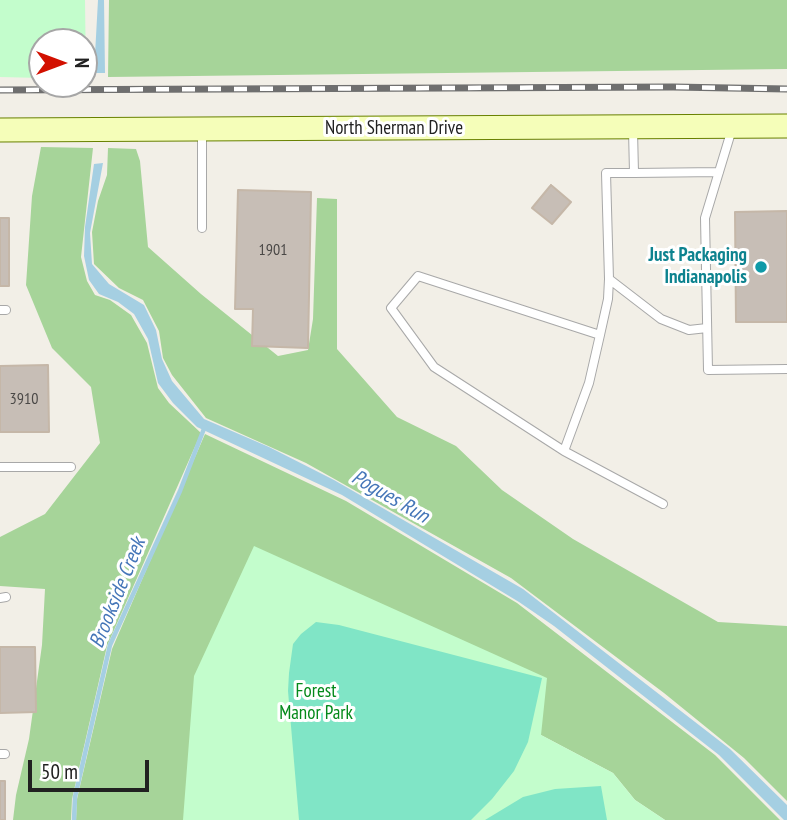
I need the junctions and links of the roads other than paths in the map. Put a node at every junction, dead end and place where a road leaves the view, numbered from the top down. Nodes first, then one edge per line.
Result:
1 (787, 126) edge
2 (633, 127) junction
3 (733, 127) junction
4 (0, 130) edge
5 (202, 130) junction
6 (719, 172) junction
7 (634, 173) junction
8 (202, 228) dead end
9 (609, 279) junction
10 (707, 328) junction
11 (600, 335) junction
12 (787, 369) edge
13 (564, 451) junction
14 (0, 467) edge
15 (71, 467) dead end
16 (663, 505) dead end

1 - 3 main road, North Sherman Drive
2 - 3 main road, North Sherman Drive
2 - 5 main road, North Sherman Drive
2 - 7 lane
3 - 6 lane
4 - 5 main road, North Sherman Drive
5 - 8 lane
6 - 7 lane
6 - 10 lane
7 - 9 lane
9 - 10 lane
9 - 11 lane
10 - 12 lane
11 - 13 lane
11 - 13 lane
13 - 16 lane
14 - 15 lane

